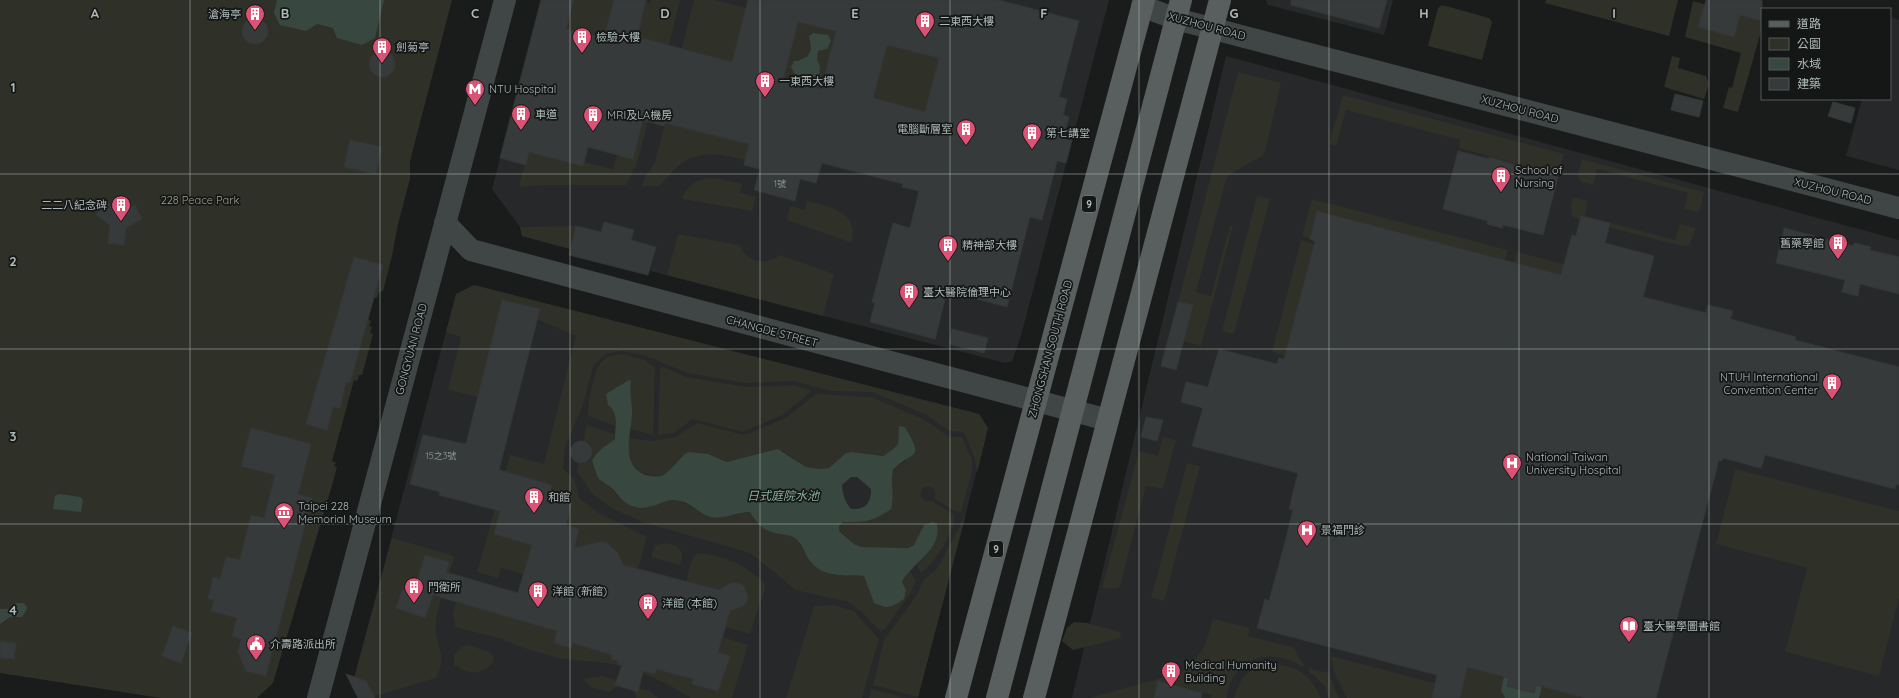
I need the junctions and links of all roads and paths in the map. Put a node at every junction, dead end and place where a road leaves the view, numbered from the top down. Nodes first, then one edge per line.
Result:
1 (505, 0) edge
2 (1220, 0) edge
3 (1143, 3) edge
4 (1179, 10) edge
5 (1213, 28) junction
6 (1899, 208) edge
7 (445, 223) junction
8 (1037, 401) junction
9 (1073, 411) junction
10 (1108, 420) junction
11 (318, 698) edge
12 (956, 698) edge
13 (997, 698) edge
14 (1034, 698) edge

1 - 7 street, GONGYUAN ROAD
2 - 5 main road
3 - 4 street, XUZHOU ROAD
3 - 8 main road, ZHONGSHAN SOUTH ROAD / 9
4 - 5 street, XUZHOU ROAD
4 - 9 main road
5 - 6 street, XUZHOU ROAD
5 - 10 main road
7 - 8 street, CHANGDE STREET
7 - 11 street, GONGYUAN ROAD
8 - 9 street, CHANGDE STREET
8 - 12 main road, ZHONGSHAN SOUTH ROAD / 9
9 - 10 street, CHANGDE STREET
9 - 13 main road
10 - 14 main road

